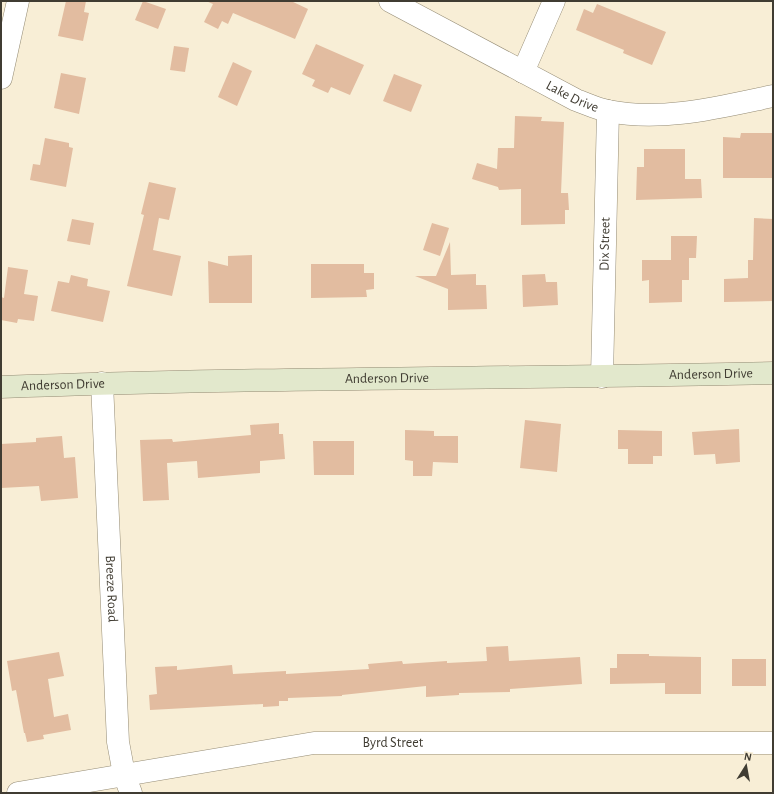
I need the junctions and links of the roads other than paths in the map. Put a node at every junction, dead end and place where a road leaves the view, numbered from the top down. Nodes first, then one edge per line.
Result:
1 (18, 1) edge
2 (390, 1) edge
3 (554, 1) edge
4 (523, 72) junction
5 (1, 78) edge
6 (773, 96) edge
7 (608, 111) junction
8 (773, 373) edge
9 (602, 377) junction
10 (102, 383) junction
11 (1, 387) edge
12 (773, 743) edge
13 (127, 784) edge
14 (18, 793) edge

1 - 5 street
2 - 4 street, Lake Drive
3 - 4 street
4 - 7 street, Lake Drive
6 - 7 street, Lake Drive
7 - 9 street, Dix Street
8 - 9 street, Anderson Drive
9 - 10 street, Anderson Drive
10 - 11 street, Anderson Drive
10 - 13 street, Breeze Road
12 - 13 street, Byrd Street
13 - 14 street, Byrd Street

